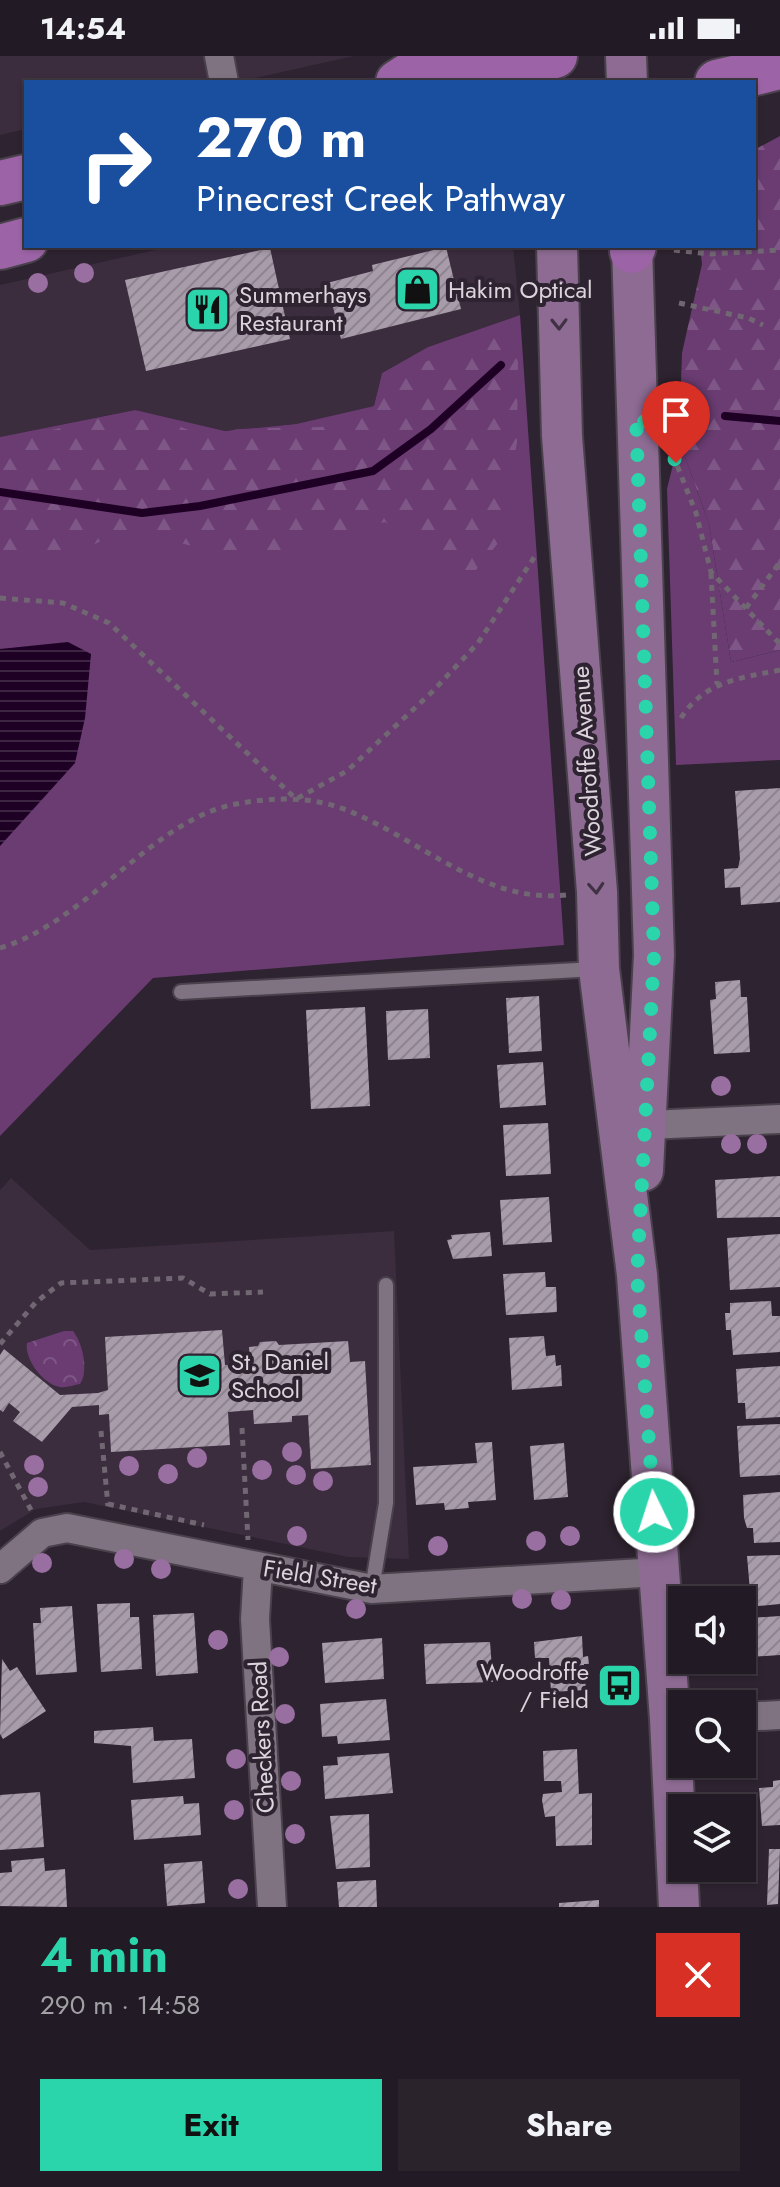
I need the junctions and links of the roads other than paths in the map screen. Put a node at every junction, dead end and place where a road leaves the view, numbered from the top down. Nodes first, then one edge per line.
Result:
1 (219, 56) edge
2 (439, 56) edge
3 (626, 56) edge
4 (550, 63) edge
5 (780, 67) edge
6 (224, 80) edge
7 (401, 80) edge
8 (446, 80) edge
9 (627, 80) edge
10 (729, 80) edge
11 (24, 177) edge
12 (0, 183) edge
13 (24, 241) edge
14 (0, 247) edge
15 (557, 248) edge
16 (643, 248) edge
17 (599, 969) junction
18 (181, 992) dead end
19 (780, 1119) edge
20 (632, 1126) junction
21 (386, 1285) dead end
22 (251, 1566) junction
23 (0, 1569) edge
24 (659, 1572) junction
25 (372, 1589) junction
26 (673, 1690) edge
27 (780, 1715) edge
28 (756, 1716) edge
29 (677, 1778) edge
30 (272, 1907) edge
31 (679, 1907) edge

1 - 6 street
2 - 7 main road
3 - 9 main road
4 - 8 main road
5 - 10 main road
11 - 12 main road
13 - 14 main road
15 -> 17 main road, Woodroffe Avenue
16 - 20 main road, Woodroffe Avenue
17 - 18 lane
17 - 20 main road, Woodroffe Avenue
19 - 20 street
20 - 24 main road, Woodroffe Avenue
21 - 25 lane
22 - 23 street, Field Street
22 - 25 street, Field Street
22 - 30 street, Checkers Road
24 - 25 street, Field Street
24 - 26 main road, Woodroffe Avenue
27 - 28 street
29 - 31 main road, Woodroffe Avenue

